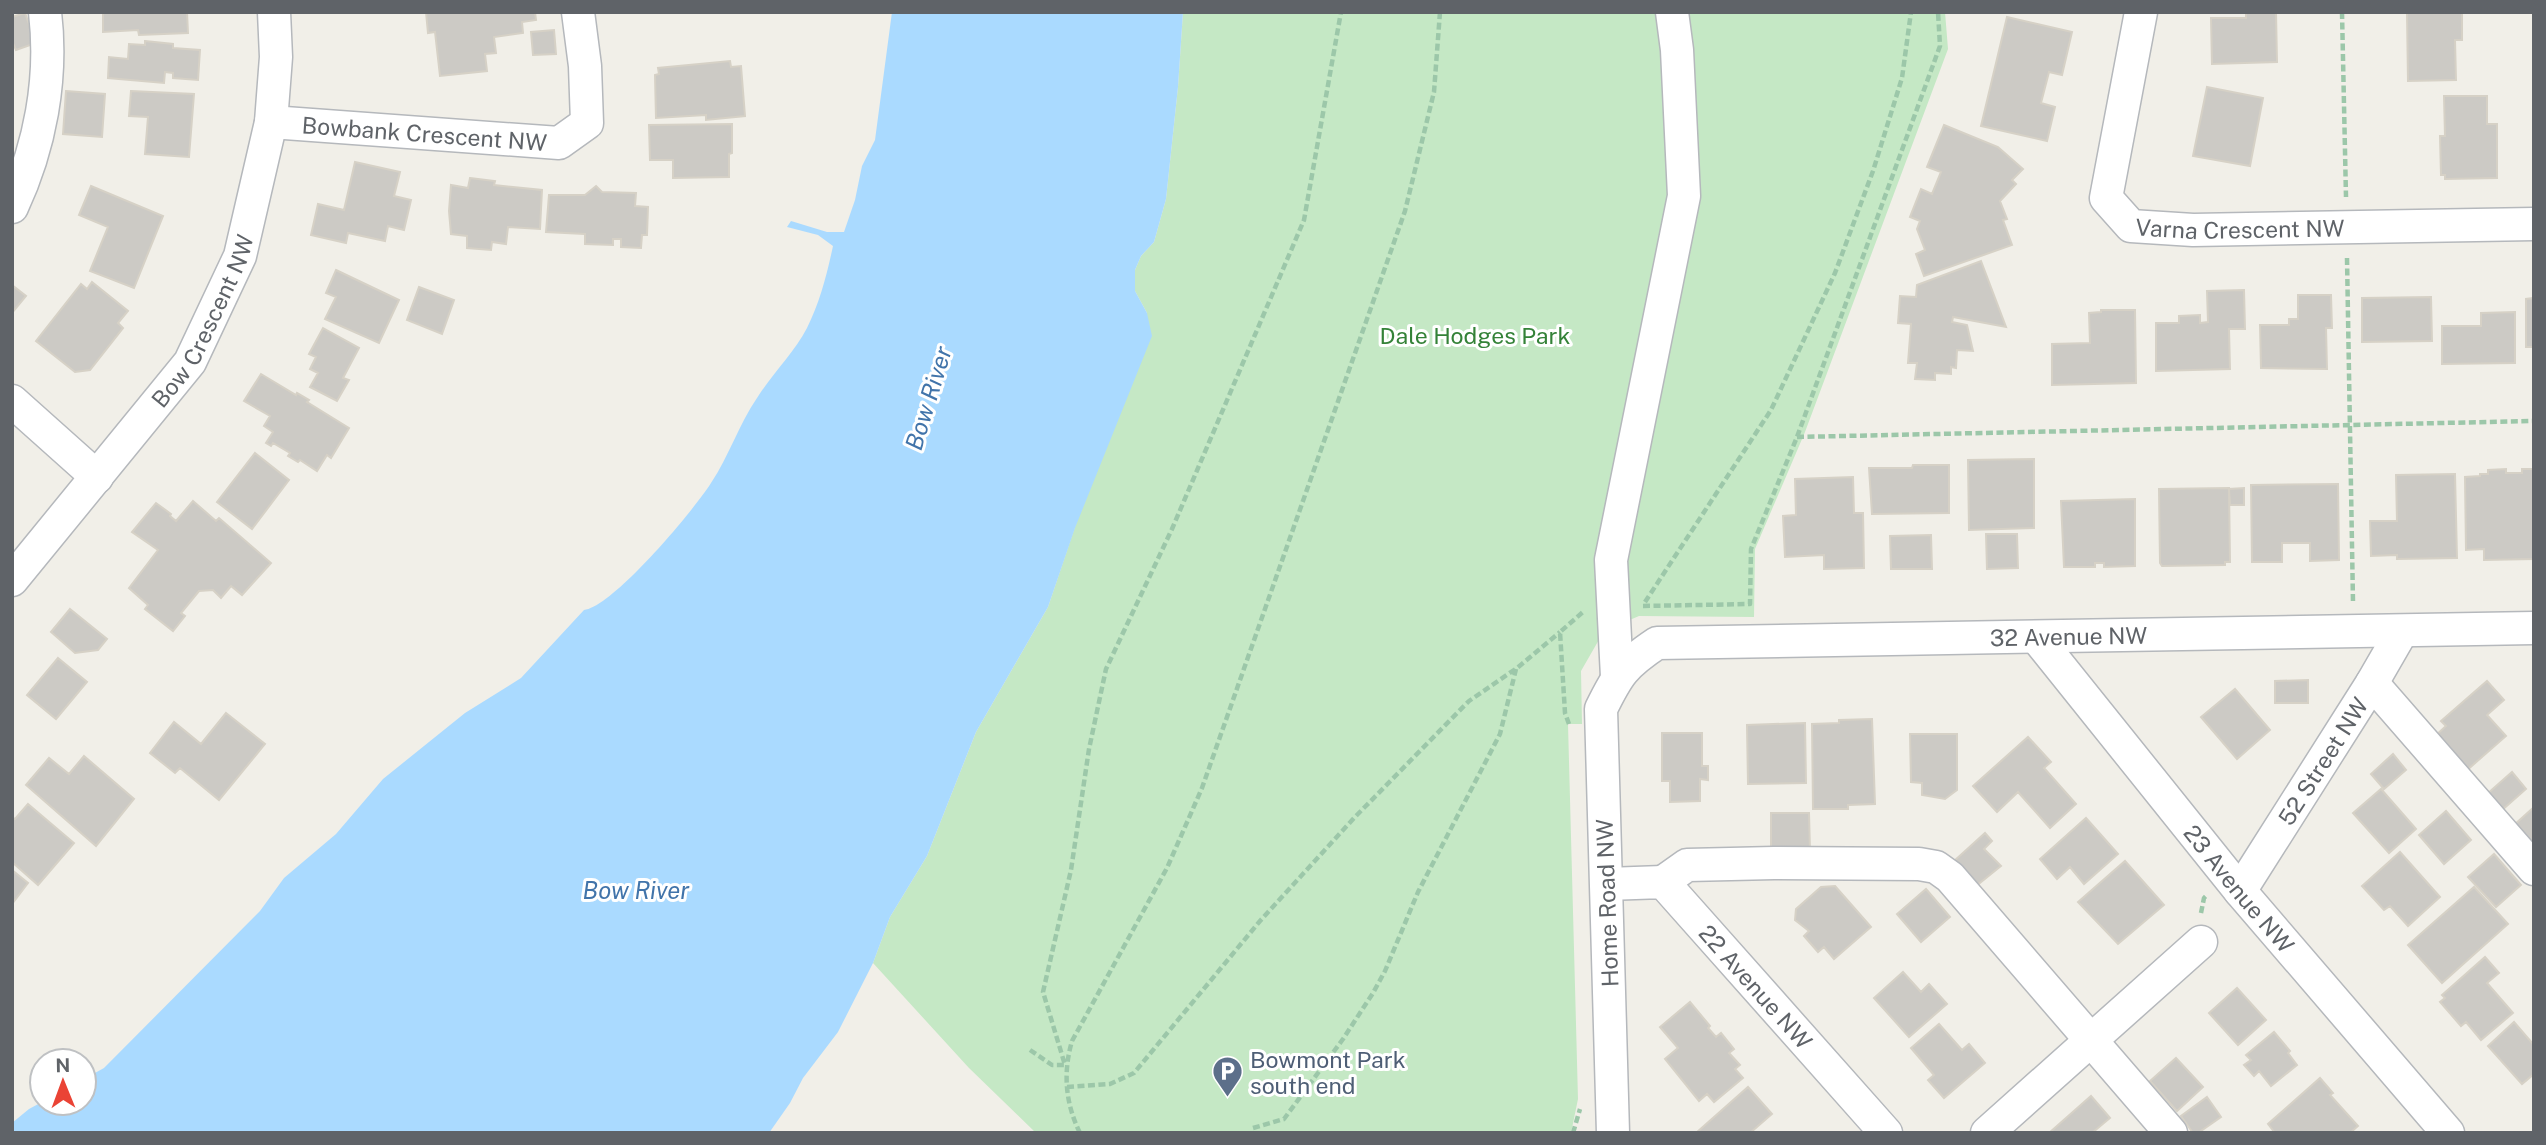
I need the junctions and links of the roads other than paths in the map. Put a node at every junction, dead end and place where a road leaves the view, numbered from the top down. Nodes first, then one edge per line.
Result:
1 (45, 12) edge
2 (274, 12) edge
3 (578, 12) edge
4 (1672, 12) edge
5 (2141, 12) edge
6 (271, 122) junction
7 (12, 207) edge
8 (2534, 223) edge
9 (12, 401) edge
10 (97, 477) junction
11 (12, 580) edge
12 (2534, 628) edge
13 (2402, 631) junction
14 (2037, 638) junction
15 (1617, 677) junction
16 (2372, 683) junction
17 (2534, 869) edge
18 (1663, 883) junction
19 (1607, 884) junction
20 (2240, 891) junction
21 (2201, 942) dead end
22 (2089, 1040) junction
23 (1613, 1133) edge
24 (1886, 1133) edge
25 (1987, 1133) edge
26 (2171, 1133) edge
27 (2448, 1133) edge

1 - 7 street
2 - 6 street, Bow Crescent NW
3 - 6 street, Bowbank Crescent NW
4 - 15 street
5 - 8 street, Varna Crescent NW
6 - 10 street, Bow Crescent NW
9 - 10 street
10 - 11 street, Bow Crescent NW
12 - 13 street, 32 Avenue NW
13 - 14 street, 32 Avenue NW
13 - 16 street, 52 Street NW
14 - 15 street, 32 Avenue NW
14 - 20 street, 23 Avenue NW
15 - 19 street, Home Road NW
16 - 17 street
16 - 20 street, 52 Street NW
18 - 19 street
18 - 22 street
18 - 24 street, 22 Avenue NW
19 - 23 street, Home Road NW
20 - 27 street, 23 Avenue NW
21 - 22 street
22 - 25 street
22 - 26 street

